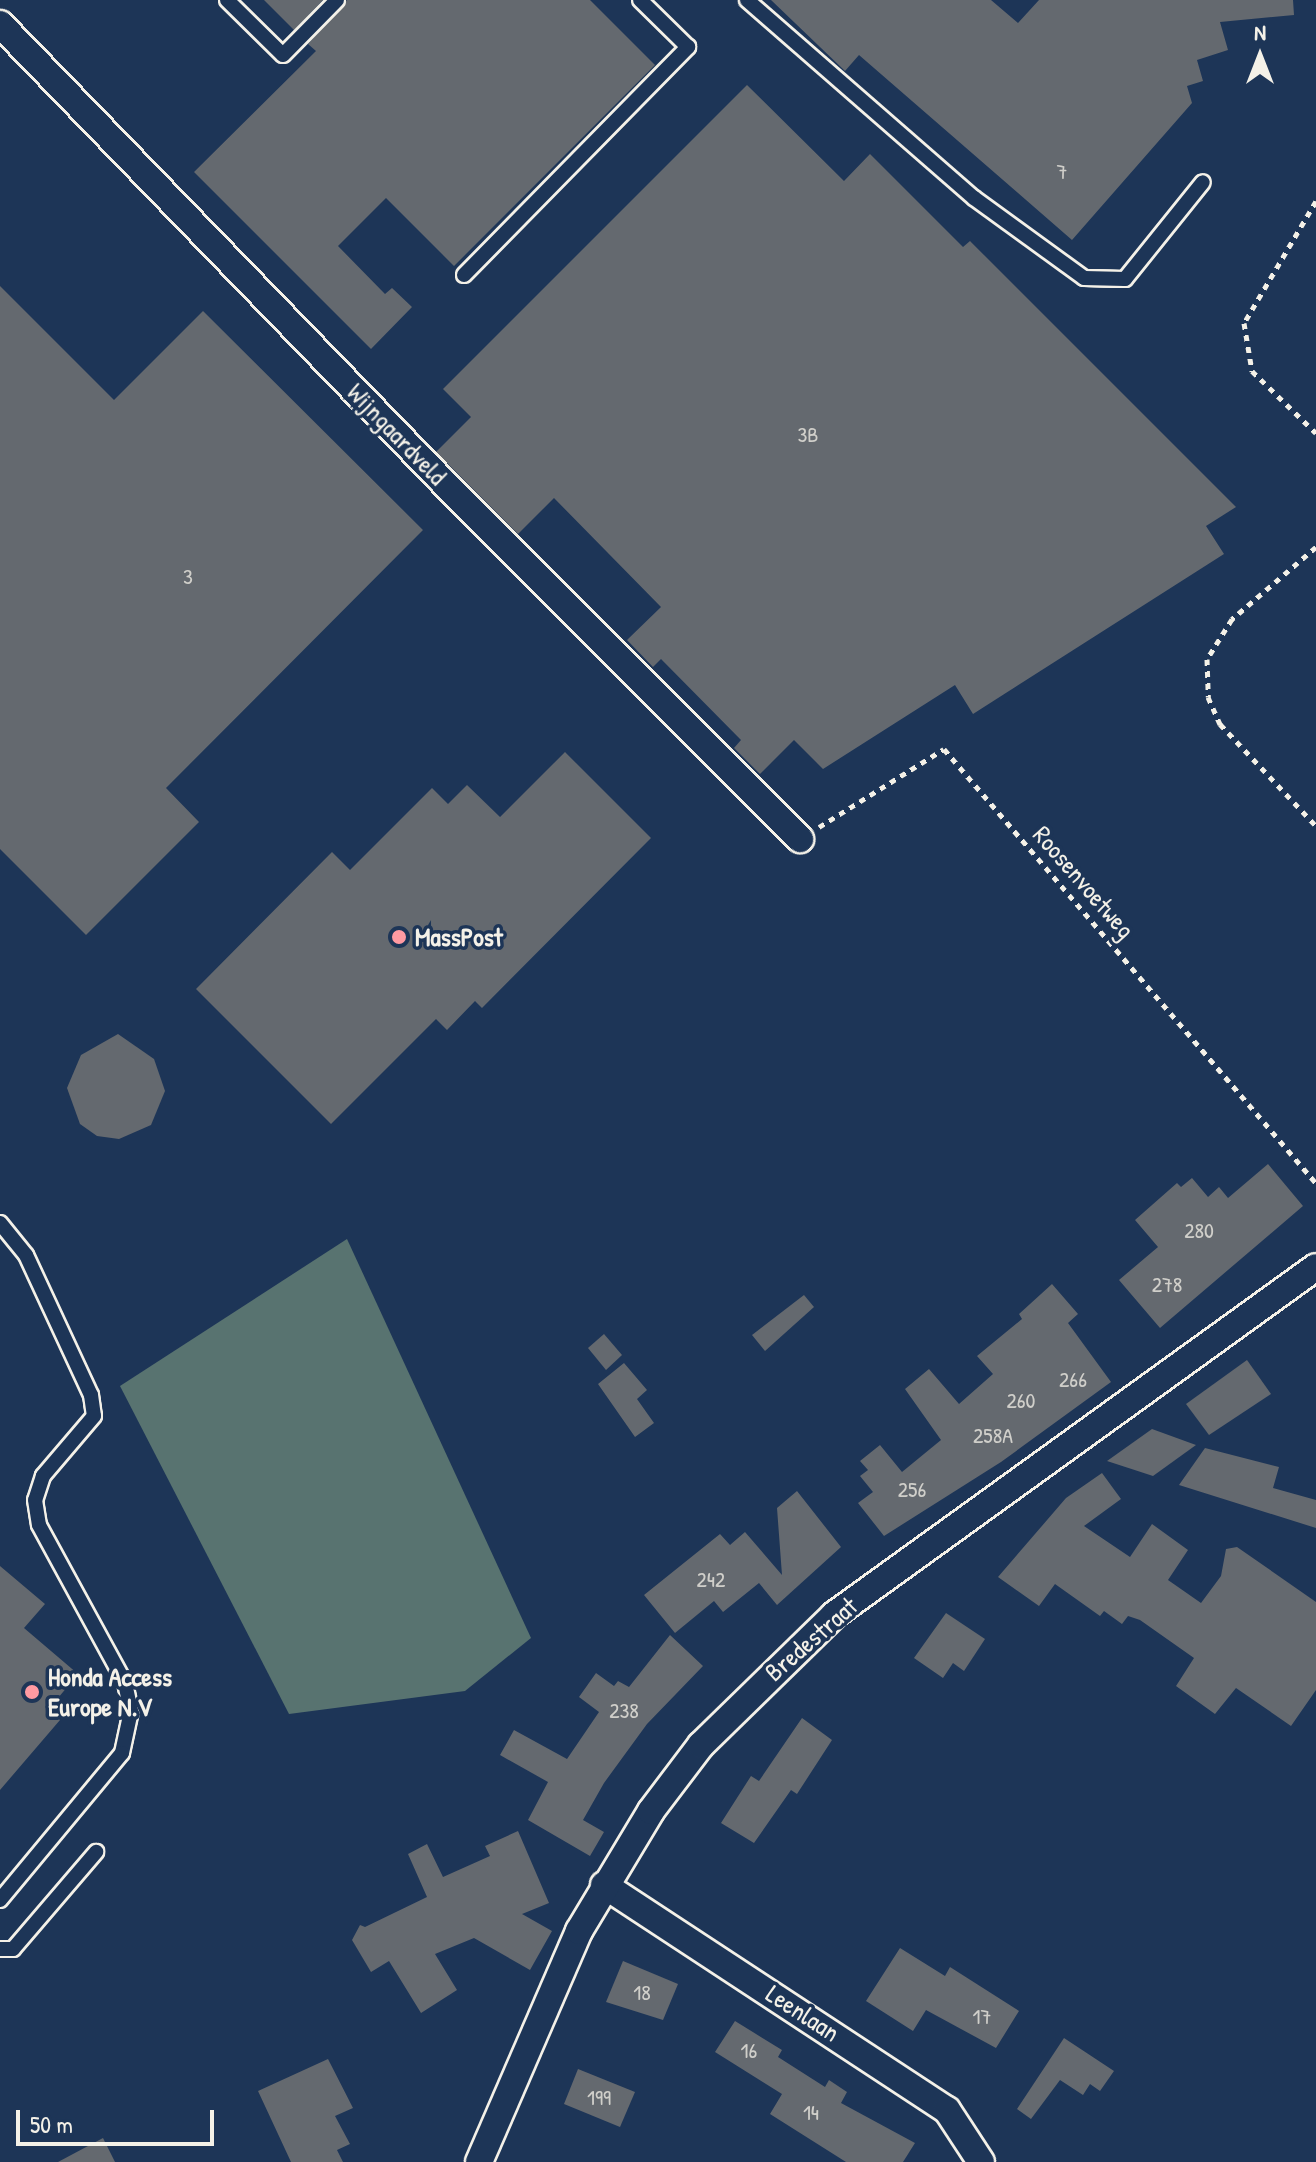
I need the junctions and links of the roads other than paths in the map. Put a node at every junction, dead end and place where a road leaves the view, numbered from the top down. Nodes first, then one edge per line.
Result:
1 (227, 0) edge
2 (337, 0) edge
3 (640, 0) edge
4 (747, 0) edge
5 (0, 24) edge
6 (1203, 182) dead end
7 (464, 275) dead end
8 (800, 839) road end
9 (0, 1223) edge
10 (1316, 1267) edge
11 (96, 1852) dead end
12 (604, 1885) junction
13 (0, 1900) edge
14 (0, 1949) edge
15 (479, 2162) edge
16 (981, 2162) edge

1 - 2 lane
3 - 7 lane
4 - 6 lane
5 - 8 street, Wijngaardveld
9 - 13 lane
10 - 12 street, Bredestraat
11 - 14 lane
12 - 15 street, Bredestraat
12 - 16 street, Leenlaan

